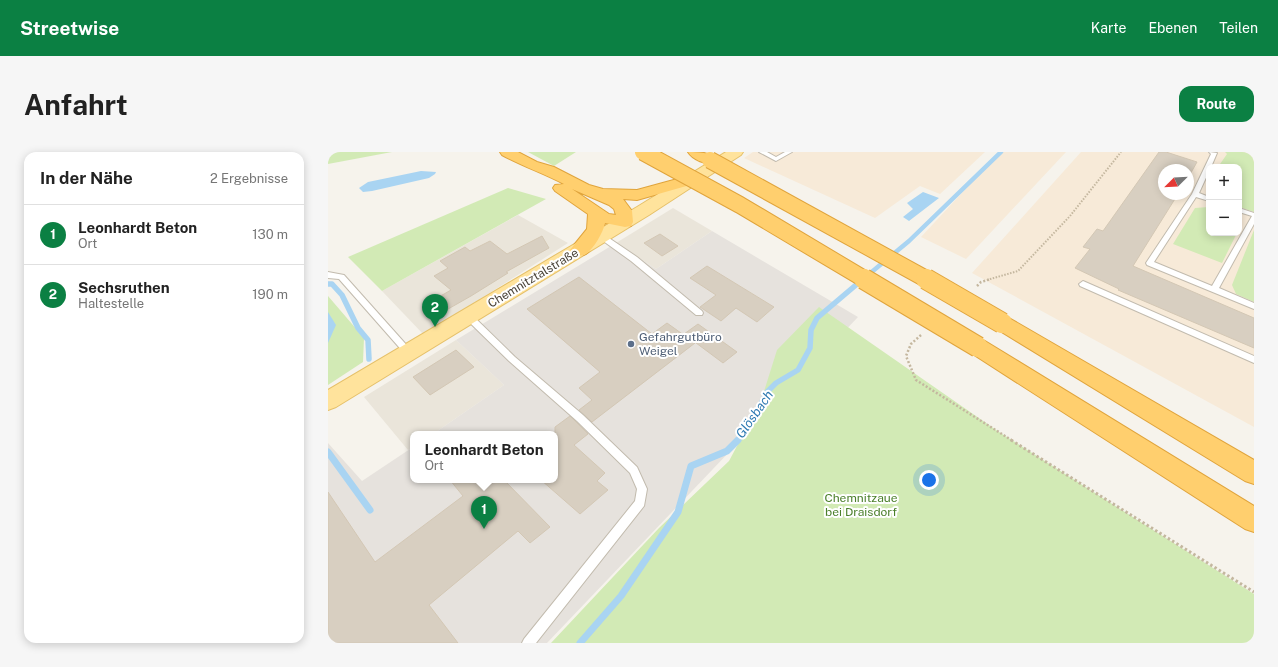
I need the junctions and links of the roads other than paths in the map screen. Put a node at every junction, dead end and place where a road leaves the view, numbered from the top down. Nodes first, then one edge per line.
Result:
1 (507, 152) edge
2 (643, 152) edge
3 (695, 152) edge
4 (736, 152) edge
5 (762, 152) edge
6 (789, 152) edge
7 (1212, 152) edge
8 (532, 165) junction
9 (692, 180) junction
10 (601, 194) junction
11 (1195, 194) junction
12 (1206, 198) edge
13 (1242, 211) edge
14 (596, 213) junction
15 (1254, 217) edge
16 (625, 222) junction
17 (601, 236) junction
18 (579, 250) junction
19 (328, 275) edge
20 (1083, 284) dead end
21 (1214, 290) junction
22 (1254, 306) edge
23 (698, 313) dead end
24 (469, 317) junction
25 (408, 352) junction
26 (1254, 360) edge
27 (328, 401) edge
28 (1254, 473) edge
29 (1254, 520) edge
30 (528, 643) edge

1 - 8 highway
2 - 29 highway, bridge
3 - 28 highway, bridge
4 - 9 main road, Chemnitztalstraße
5 - 6 lane
7 - 11 lane
8 - 10 highway
8 - 14 highway
9 - 10 highway
9 - 16 main road, Chemnitztalstraße
10 - 16 highway
11 - 12 lane
11 - 21 lane
13 - 15 lane
14 - 16 highway
14 - 18 highway
15 - 21 lane
16 - 17 main road, Chemnitztalstraße
17 - 18 main road, Chemnitztalstraße
17 - 23 lane
18 - 24 main road, Chemnitztalstraße
19 - 25 lane
20 - 26 lane
21 - 22 lane
24 - 25 main road, Chemnitztalstraße
24 - 30 lane
25 - 27 main road, Chemnitztalstraße

